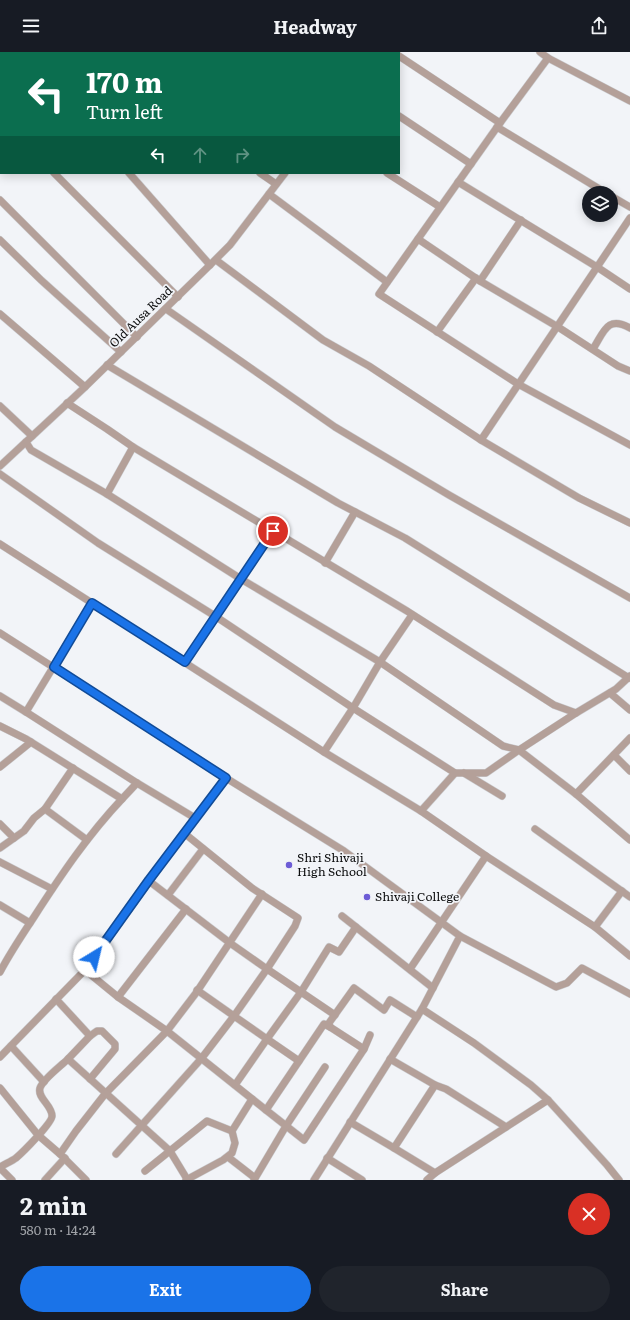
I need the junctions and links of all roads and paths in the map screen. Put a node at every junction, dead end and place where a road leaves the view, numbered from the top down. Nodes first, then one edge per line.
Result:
1 (540, 52) edge
2 (400, 57) edge
3 (548, 58) junction
4 (630, 101) edge
5 (400, 117) edge
6 (498, 125) junction
7 (471, 164) junction
8 (55, 174) edge
9 (130, 174) edge
10 (261, 174) edge
11 (284, 174) edge
12 (389, 174) edge
13 (458, 182) junction
14 (276, 184) junction
15 (595, 186) edge
16 (269, 194) junction
17 (0, 200) edge
18 (618, 200) edge
19 (440, 207) junction
20 (630, 208) edge
21 (630, 218) edge
22 (521, 220) junction
23 (418, 239) junction
24 (0, 240) edge
25 (213, 262) junction
26 (597, 267) junction
27 (478, 280) junction
28 (387, 282) junction
29 (630, 289) edge
30 (178, 297) junction
31 (166, 309) junction
32 (0, 314) edge
33 (558, 327) junction
34 (630, 328) edge
35 (437, 332) junction
36 (137, 337) junction
37 (593, 349) junction
38 (120, 352) junction
39 (107, 365) junction
40 (630, 372) edge
41 (518, 384) junction
42 (85, 387) junction
43 (67, 403) junction
44 (0, 406) edge
45 (32, 436) junction
46 (481, 440) junction
47 (26, 442) junction
48 (630, 445) edge
49 (133, 447) junction
50 (0, 466) edge
51 (0, 474) edge
52 (108, 494) junction
53 (355, 512) junction
54 (630, 523) edge
55 (273, 531) junction
56 (0, 544) edge
57 (325, 562) junction
58 (241, 579) junction
59 (630, 598) edge
60 (92, 603) junction
61 (412, 615) junction
62 (215, 616) junction
63 (0, 633) edge
64 (185, 662) junction
65 (380, 662) junction
66 (54, 667) junction
67 (629, 677) edge
68 (610, 693) junction
69 (0, 696) edge
70 (353, 708) junction
71 (630, 710) edge
72 (26, 712) junction
73 (576, 713) junction
74 (0, 726) edge
75 (630, 738) edge
76 (31, 742) junction
77 (519, 750) junction
78 (324, 752) junction
79 (614, 755) junction
80 (0, 767) edge
81 (73, 768) junction
82 (630, 771) edge
83 (455, 773) junction
84 (464, 773) junction
85 (226, 778) junction
86 (138, 783) junction
87 (576, 794) junction
88 (502, 796) dead end
89 (122, 799) junction
90 (45, 809) junction
91 (421, 811) junction
92 (195, 818) junction
93 (0, 824) edge
94 (535, 829) dead end
95 (184, 834) junction
96 (14, 838) junction
97 (86, 840) junction
98 (630, 840) edge
99 (0, 848) edge
100 (203, 849) junction
101 (486, 856) junction
102 (0, 862) edge
103 (149, 880) junction
104 (52, 889) junction
105 (622, 891) junction
106 (262, 894) junction
107 (168, 895) junction
108 (630, 897) edge
109 (0, 905) edge
110 (186, 909) junction
111 (342, 916) dead end
112 (30, 923) junction
113 (441, 923) junction
114 (356, 927) junction
115 (595, 927) junction
116 (460, 936) junction
117 (230, 943) junction
118 (630, 956) edge
119 (266, 969) junction
120 (410, 969) junction
121 (85, 970) junction
122 (0, 972) edge
123 (433, 988) junction
124 (197, 990) junction
125 (301, 992) junction
126 (630, 994) edge
127 (118, 997) junction
128 (56, 999) junction
129 (422, 1009) junction
130 (335, 1015) junction
131 (234, 1016) junction
132 (417, 1016) junction
133 (330, 1027) junction
134 (167, 1031) junction
135 (370, 1035) dead end
136 (90, 1036) junction
137 (267, 1039) junction
138 (11, 1046) junction
139 (364, 1048) junction
140 (0, 1057) edge
141 (68, 1059) junction
142 (201, 1059) junction
143 (390, 1059) junction
144 (299, 1061) junction
145 (325, 1066) dead end
146 (90, 1080) junction
147 (44, 1082) junction
148 (235, 1085) junction
149 (435, 1085) junction
150 (0, 1088) edge
151 (105, 1094) junction
152 (252, 1099) junction
153 (548, 1100) junction
154 (266, 1110) junction
155 (350, 1122) junction
156 (142, 1125) junction
157 (286, 1126) junction
158 (506, 1127) junction
159 (232, 1131) junction
160 (38, 1135) junction
161 (394, 1148) junction
162 (170, 1151) junction
163 (116, 1154) dead end
164 (63, 1156) junction
165 (228, 1157) junction
166 (328, 1158) junction
167 (0, 1167) edge
168 (145, 1171) dead end
169 (435, 1173) junction
170 (254, 1179) edge
171 (12, 1180) edge
172 (44, 1180) edge
173 (86, 1180) edge
174 (186, 1180) edge
175 (314, 1180) edge
176 (362, 1180) edge
177 (428, 1180) edge
178 (619, 1180) edge

1 - 3 street
2 - 6 street
3 - 4 street
3 - 6 street
5 - 7 street
6 - 7 street
6 - 15 street
7 - 13 street
8 - 30 street
9 - 25 street
10 - 14 street
11 - 14 street, Old Ausa Road
12 - 19 street
13 - 19 street
13 - 22 street
14 - 16 street, Old Ausa Road
16 - 25 street, Old Ausa Road
16 - 28 street
17 - 36 street
18 - 20 street
19 - 23 street
21 - 26 street
22 - 26 street
22 - 27 street
23 - 27 street
23 - 28 street
24 - 38 street
25 - 30 street, Old Ausa Road
25 - 46 street
26 - 29 street
26 - 33 street
27 - 33 street
27 - 35 street
28 - 35 street
30 - 31 street, Old Ausa Road
31 - 36 street, Old Ausa Road
31 - 59 street
32 - 42 street
33 - 37 street
33 - 41 street
34 - 37 street
35 - 41 street
36 - 38 street, Old Ausa Road
37 - 40 street
38 - 39 street, Old Ausa Road
39 - 42 street, Old Ausa Road
39 - 53 street
41 - 46 street
41 - 48 street
42 - 43 street, Old Ausa Road
43 - 45 street, Old Ausa Road
43 - 49 street
44 - 45 street
45 - 47 street, Old Ausa Road
46 - 54 street
47 - 50 street, Old Ausa Road
47 - 52 street
49 - 52 street
49 - 55 street
51 - 62 street
52 - 58 street
53 - 57 street
53 - 67 street
55 - 57 street
55 - 58 street
56 - 60 street
57 - 61 street
58 - 62 street
58 - 65 street
60 - 64 street
60 - 66 street
61 - 65 street
61 - 73 street
62 - 64 street
62 - 70 street
63 - 66 street
64 - 78 street
65 - 70 street
65 - 77 street
66 - 72 street
66 - 85 street
67 - 68 street
68 - 71 street
68 - 73 street
69 - 72 street
70 - 78 street
70 - 83 street
72 - 86 street
73 - 77 street
74 - 76 street
75 - 79 street
76 - 80 street
76 - 81 street
77 - 84 street
77 - 87 street
78 - 91 street
79 - 82 street
79 - 87 street
81 - 89 street
81 - 90 street
83 - 84 street
83 - 91 street
84 - 88 street
85 - 92 street
85 - 113 street
86 - 89 street
86 - 92 street
87 - 98 street
89 - 97 street
90 - 96 street
90 - 97 street
91 - 101 street
92 - 95 street
93 - 96 street
94 - 105 street
95 - 100 street
95 - 103 street
96 - 99 street
97 - 104 street
100 - 106 street
100 - 107 street
101 - 113 street
101 - 115 street
102 - 104 street
103 - 107 street
103 - 121 street
104 - 112 street
105 - 108 street
105 - 115 street
106 - 117 street
106 - 119 street
107 - 110 street
109 - 112 street
110 - 117 street
110 - 127 street
111 - 114 street
112 - 122 street
113 - 116 street
113 - 120 street
114 - 120 street
114 - 125 street
115 - 118 street
116 - 123 street
116 - 126 street
117 - 119 street
117 - 124 street
119 - 125 street
119 - 131 street
120 - 123 street
121 - 127 street
121 - 128 street
123 - 129 street
124 - 131 street
124 - 134 street
125 - 130 street
125 - 137 street
127 - 134 street
128 - 136 street
128 - 138 street
129 - 132 street
129 - 153 street
130 - 132 street
130 - 133 street
131 - 137 street
131 - 142 street
132 - 143 street
133 - 139 street
133 - 144 street
134 - 142 street
134 - 151 street
135 - 139 street
136 - 141 street
136 - 146 street
137 - 144 street
137 - 148 street
138 - 140 street
138 - 147 street
139 - 157 street
141 - 146 street
141 - 147 street
142 - 148 street
142 - 156 street
143 - 149 street
143 - 155 street
144 - 154 street
145 - 157 street
146 - 151 street
147 - 160 street
148 - 152 street
149 - 158 street
149 - 161 street
150 - 160 street
151 - 156 street
151 - 164 street
152 - 154 street
152 - 159 street
153 - 158 street
153 - 178 street
154 - 157 street
155 - 161 street
155 - 166 street
156 - 162 street
156 - 163 street
157 - 170 street
158 - 169 street
159 - 162 street
159 - 165 street
160 - 164 street
160 - 167 street
161 - 169 street
162 - 168 street
162 - 174 street
164 - 172 street
164 - 173 street
165 - 170 street
165 - 174 street
166 - 175 street
166 - 176 street
167 - 171 street
169 - 177 street

